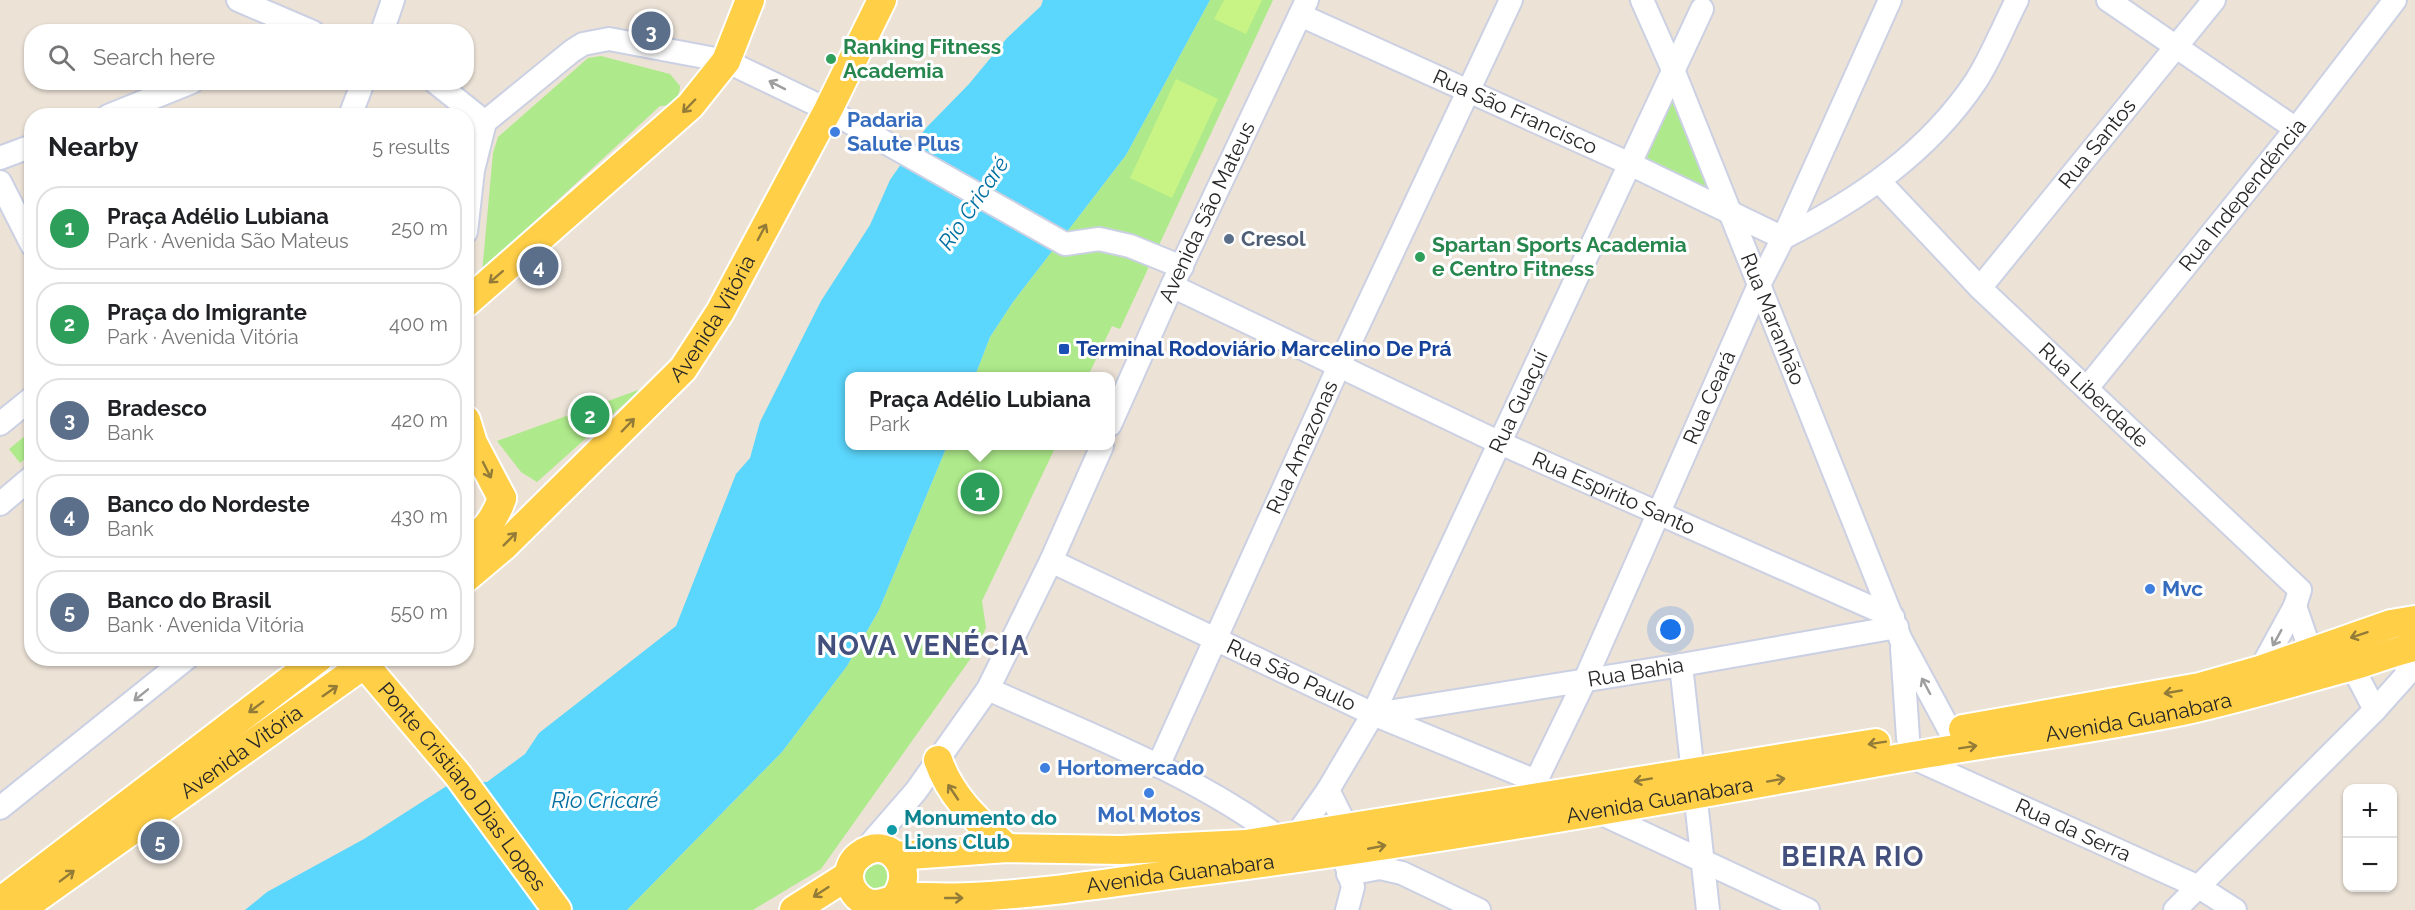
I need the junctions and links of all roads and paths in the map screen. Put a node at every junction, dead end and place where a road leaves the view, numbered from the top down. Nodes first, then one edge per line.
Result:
1 (238, 0) edge
2 (393, 0) edge
3 (750, 0) edge
4 (882, 0) edge
5 (1511, 0) edge
6 (1642, 0) edge
7 (1890, 0) edge
8 (2017, 0) edge
9 (2108, 0) edge
10 (2214, 0) edge
11 (2395, 0) edge
12 (1303, 8) edge
13 (1702, 9) dead end
14 (294, 24) edge
15 (385, 24) edge
16 (2176, 47) junction
17 (726, 61) junction
18 (1674, 72) junction
19 (172, 90) edge
20 (360, 90) edge
21 (445, 90) edge
22 (1467, 93) junction
23 (128, 108) edge
24 (353, 108) edge
25 (468, 108) edge
26 (828, 110) junction
27 (474, 113) edge
28 (485, 122) junction
29 (2296, 129) junction
30 (24, 149) edge
31 (0, 158) edge
32 (1628, 163) junction
33 (474, 166) edge
34 (0, 182) edge
35 (1880, 182) junction
36 (1729, 212) junction
37 (24, 229) edge
38 (1783, 238) junction
39 (1177, 276) junction
40 (1759, 285) junction
41 (1980, 288) junction
42 (474, 296) edge
43 (1339, 366) junction
44 (2086, 388) junction
45 (24, 404) edge
46 (1115, 414) edge
47 (0, 424) edge
48 (1500, 443) junction
49 (474, 445) edge
50 (1100, 450) edge
51 (569, 479) junction
52 (24, 484) edge
53 (502, 498) junction
54 (0, 504) edge
55 (1659, 515) junction
56 (474, 539) edge
57 (1051, 561) junction
58 (474, 571) edge
59 (2295, 606) junction
60 (2403, 622) edge
61 (1897, 628) junction
62 (1215, 639) junction
63 (2410, 660) edge
64 (2314, 662) junction
65 (1681, 665) junction
66 (177, 666) edge
67 (309, 666) edge
68 (359, 666) edge
69 (370, 666) edge
70 (2352, 666) junction
71 (1585, 680) junction
72 (2261, 681) junction
73 (988, 689) junction
74 (2375, 710) junction
75 (1373, 714) junction
76 (1950, 731) junction
77 (1908, 747) junction
78 (939, 760) junction
79 (1158, 766) junction
80 (1693, 783) junction
81 (1537, 789) junction
82 (1328, 790) junction
83 (0, 808) edge
84 (1241, 810) junction
85 (1600, 813) junction
86 (1288, 838) junction
87 (1418, 839) junction
88 (1246, 844) junction
89 (1007, 848) junction
90 (1346, 852) junction
91 (1703, 861) junction
92 (1413, 879) junction
93 (2199, 887) junction
94 (874, 891) edge
95 (0, 902) edge
96 (20, 910) edge
97 (556, 910) edge
98 (794, 910) edge
99 (1347, 910) edge
100 (1479, 910) edge
101 (1708, 910) edge
102 (1808, 910) edge
103 (2175, 910) edge
104 (2235, 910) edge

1 - 14 street
2 - 15 street
3 - 17 main road
4 - 26 main road, Avenida Vitória
5 - 22 street, Rua Amazonas
6 - 18 street, Rua Maranhão
7 - 38 street, Rua Ceará
8 - 35 street
9 - 16 street
10 - 16 street, Rua Santos
11 - 29 street, Rua Independência
12 - 22 street, Rua São Francisco
12 - 39 street, Avenida São Mateus
13 - 18 street, Rua Guaçuí
16 - 29 street
16 - 41 street, Rua Santos
26 -> 17 street
17 - 28 street
17 -> 42 main road
18 - 32 street, Rua Guaçuí
18 - 36 street, Rua Maranhão
19 - 23 street
20 - 24 street
21 - 25 street
22 - 32 street, Rua São Francisco
22 - 43 street, Rua Amazonas
26 - 39 street, Rua Espírito Santo
51 -> 26 main road, Avenida Vitória
27 - 28 street
28 - 33 street
29 - 44 street, Rua Independência
30 - 31 street
32 - 36 street, Rua São Francisco
32 - 48 street, Rua Guaçuí
34 - 37 street
35 - 38 street
35 - 41 street, Rua Liberdade
36 - 38 street, Rua São Francisco
36 - 40 street, Rua Maranhão
38 - 40 street, Rua Ceará
39 - 43 street, Rua Espírito Santo
39 - 46 street, Avenida São Mateus
40 - 55 street, Rua Ceará
40 - 61 street, Rua Maranhão
41 - 44 street, Rua Liberdade
43 - 48 street, Rua Espírito Santo
43 - 62 street, Rua Amazonas
44 - 59 street, Rua Liberdade
45 - 47 street
48 - 55 street, Rua Espírito Santo
48 - 75 street, Rua Guaçuí
49 -> 53 main road
50 - 57 street
51 - 53 main road
58 -> 51 main road, Avenida Vitória
52 - 54 street
53 - 56 main road
55 - 61 street, Rua Espírito Santo
55 - 71 street, Rua Ceará
57 - 62 street, Rua São Paulo
57 - 73 street
59 - 64 street
59 -> 72 street
60 - 63 street
60 -> 64 main road, Avenida Guanabara
61 - 65 street, Rua Bahia
76 -> 61 street, Rua Maranhão
61 - 77 street, Rua Maranhão
62 - 75 street, Rua São Paulo
62 - 79 street, Rua Amazonas
63 - 70 main road, Avenida Guanabara
63 - 74 street
64 - 70 main road, Avenida Guanabara
64 - 72 main road, Avenida Guanabara
65 - 71 street, Rua Bahia
65 - 80 street
66 -> 83 street
67 -> 95 main road, Avenida Vitória
96 -> 68 main road, Avenida Vitória
69 - 97 main road, Ponte Cristiano Dias Lopes
70 - 74 street
71 - 75 street, Rua Bahia
71 - 81 street, Rua Ceará
72 -> 76 main road, Avenida Guanabara
77 -> 72 main road, Avenida Guanabara
73 - 78 street
73 - 79 street, Avenida Guanabara
74 - 93 street
75 - 81 street, Rua São Paulo
75 - 82 street, Rua Guaçuí
76 - 77 main road, Avenida Guanabara
77 - 80 main road, Avenida Guanabara
77 - 93 street, Rua da Serra
89 -> 78 main road
78 - 94 street
79 - 84 street, Avenida Guanabara
80 -> 81 main road, Avenida Guanabara
80 - 85 main road, Avenida Guanabara
80 - 91 street
81 - 90 main road, Avenida Guanabara
82 - 86 street, Avenida Guanabara
82 - 90 street
84 - 86 street, Avenida Guanabara
84 - 88 street
85 - 87 main road, Avenida Guanabara
85 - 91 street
86 - 88 main road, Avenida Guanabara
86 - 90 main road, Avenida Guanabara
90 -> 87 main road, Avenida Guanabara
87 - 92 street
88 - 89 main road, Avenida Guanabara
89 - 94 main road, Avenida Guanabara
90 - 92 street
94 -> 90 main road, Avenida Guanabara
90 - 99 street
91 - 101 street
91 - 102 street
92 - 100 street
93 - 103 street
93 - 104 street, Rua da Serra
94 -> 98 main road

